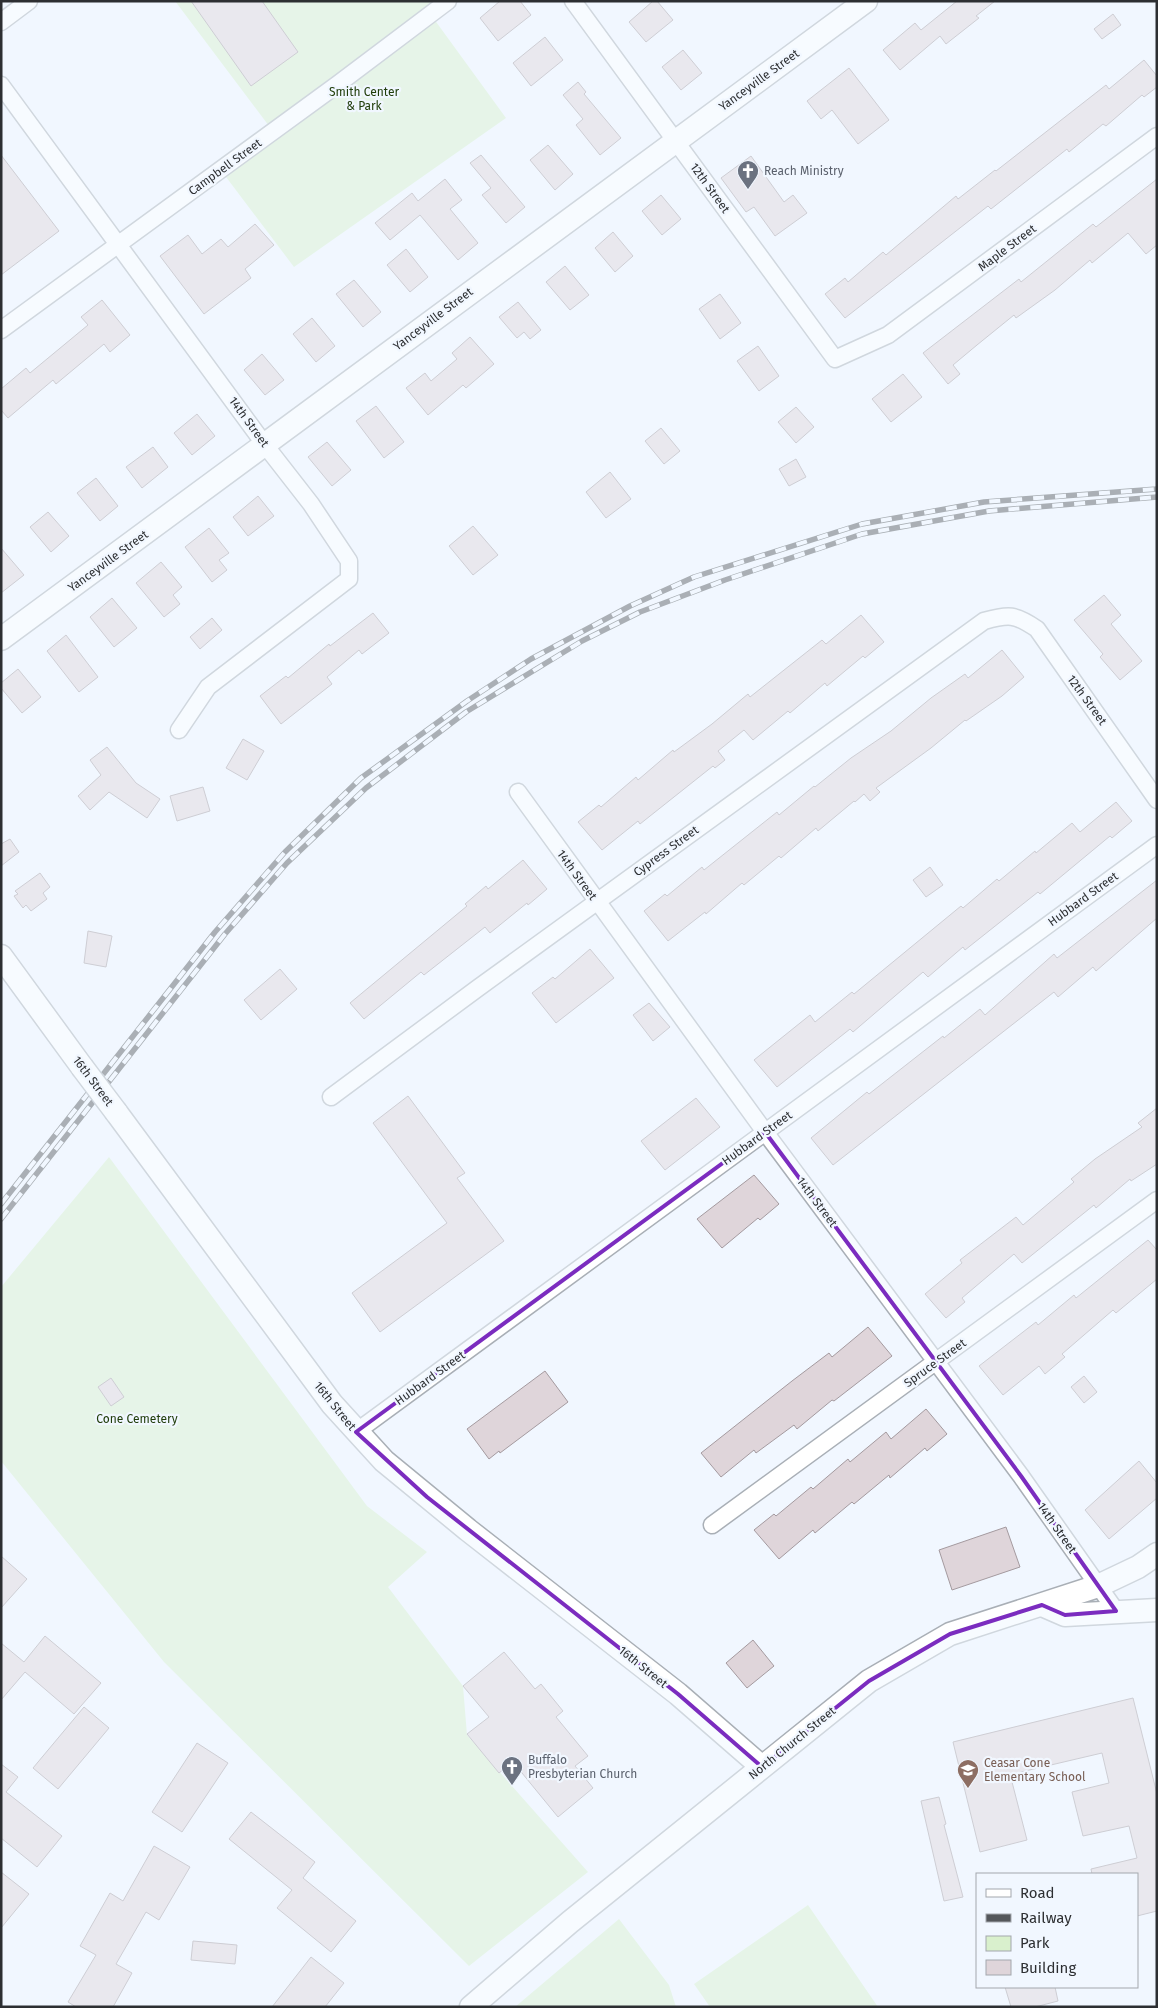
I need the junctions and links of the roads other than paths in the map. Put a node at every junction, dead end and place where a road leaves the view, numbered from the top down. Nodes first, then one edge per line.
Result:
1 (29, 1) edge
2 (448, 1) edge
3 (572, 1) edge
4 (866, 1) edge
5 (1, 22) edge
6 (1, 85) edge
7 (1157, 136) edge
8 (676, 141) junction
9 (118, 246) junction
10 (1, 330) edge
11 (853, 352) joint
12 (265, 445) junction
13 (1006, 615) joint
14 (1, 640) edge
15 (179, 730) dead end
16 (518, 792) dead end
17 (1157, 800) edge
18 (1157, 845) edge
19 (596, 902) junction
20 (1, 956) edge
21 (331, 1097) dead end
22 (766, 1132) junction
23 (1157, 1200) edge
24 (936, 1362) junction
25 (356, 1432) junction
26 (712, 1524) dead end
27 (1157, 1554) edge
28 (1098, 1586) junction
29 (1042, 1605) junction
30 (1157, 1610) edge
31 (1116, 1611) junction
32 (762, 1767) junction
33 (471, 2007) edge

1 - 5 street
2 - 9 street, Campbell Street
3 - 8 street, 12th Street
4 - 8 main road, Yanceyville Street
6 - 9 street, 14th Street
7 - 11 street, Maple Street
8 - 11 street, 12th Street
8 - 12 main road, Yanceyville Street
9 - 10 street, Campbell Street
9 - 12 street, 14th Street
12 - 14 main road, Yanceyville Street
12 - 15 street, 14th Street
13 - 17 street, 12th Street
13 - 19 street, Cypress Street
16 - 19 street, 14th Street
18 - 22 street, Hubbard Street
19 - 21 street, Cypress Street
19 - 22 street, 14th Street
20 - 25 main road, 16th Street, bridge
22 - 24 street, 14th Street
22 - 25 street, Hubbard Street
23 - 24 street, Spruce Street
24 - 26 street, Spruce Street
24 - 28 street, 14th Street
25 - 32 main road, 16th Street
27 - 28 main road, North Church Street
28 - 29 main road, North Church Street
28 - 31 street, 14th Street
29 - 31 main road
29 - 32 main road, North Church Street
30 - 31 main road
32 - 33 main road, North Church Street

